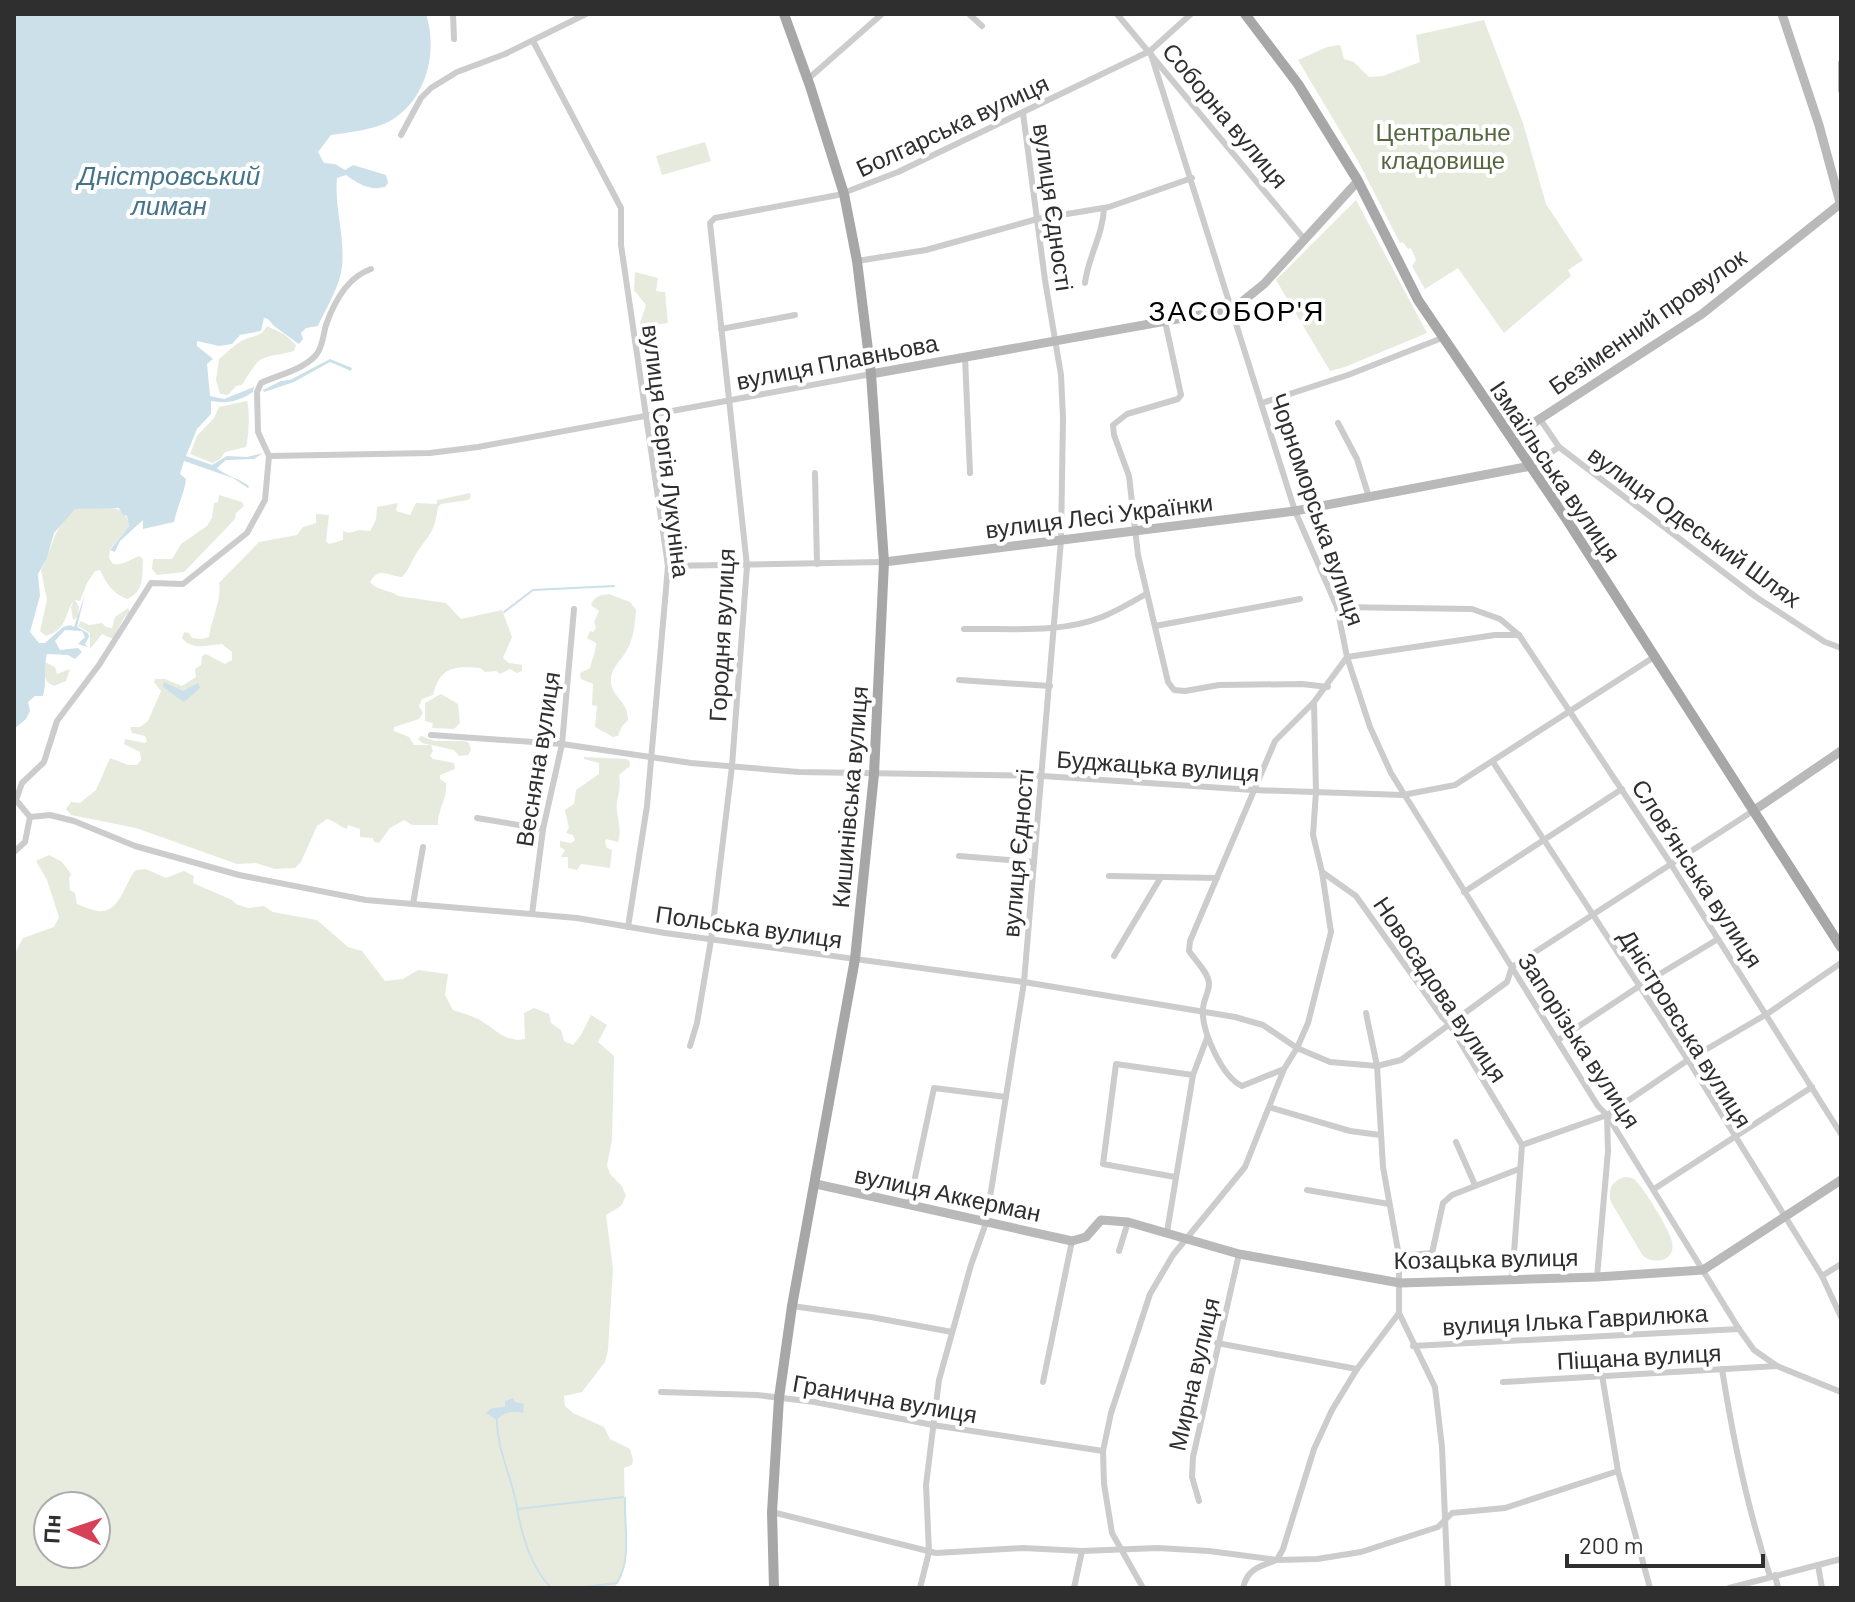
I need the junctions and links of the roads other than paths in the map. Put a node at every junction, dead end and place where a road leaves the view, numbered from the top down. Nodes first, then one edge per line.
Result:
1 (453, 14) edge
2 (586, 14) edge
3 (784, 14) edge
4 (882, 14) edge
5 (969, 14) edge
6 (1117, 14) edge
7 (1191, 14) edge
8 (1245, 14) edge
9 (1782, 14) edge
10 (982, 26) dead end
11 (454, 39) dead end
12 (533, 41) junction
13 (1150, 51) junction
14 (808, 79) junction
15 (1023, 113) junction
16 (401, 135) dead end
17 (1192, 178) junction
18 (1358, 181) junction
19 (844, 194) junction
20 (1841, 205) edge
21 (1104, 208) junction
22 (1037, 219) junction
23 (710, 223) joint
24 (1305, 240) junction
25 (857, 261) junction
26 (371, 269) dead end
27 (1085, 283) dead end
28 (1233, 309) junction
29 (795, 315) dead end
30 (1165, 321) junction
31 (721, 329) junction
32 (1442, 338) junction
33 (1055, 339) junction
34 (965, 357) junction
35 (871, 374) junction
36 (730, 402) junction
37 (1262, 403) junction
38 (646, 418) junction
39 (1540, 419) junction
40 (1338, 423) dead end
41 (1512, 437) junction
42 (1559, 447) junction
43 (269, 456) junction
44 (1531, 466) junction
45 (815, 473) dead end
46 (970, 473) dead end
47 (1369, 497) junction
48 (1295, 511) junction
49 (1136, 531) junction
50 (1061, 540) junction
51 (884, 562) junction
52 (817, 564) junction
53 (668, 566) junction
54 (747, 566) junction
55 (1146, 594) junction
56 (1300, 599) dead end
57 (1337, 607) junction
58 (574, 609) dead end
59 (1155, 626) junction
60 (1054, 627) junction
61 (964, 629) dead end
62 (1519, 635) junction
63 (1841, 648) edge
64 (1347, 657) junction
65 (1654, 657) junction
66 (959, 680) dead end
67 (1050, 686) junction
68 (1328, 687) junction
69 (1314, 702) junction
70 (1571, 711) junction
71 (431, 735) dead end
72 (562, 744) junction
73 (1841, 751) edge
74 (651, 757) junction
75 (1493, 762) junction
76 (732, 766) junction
77 (874, 774) junction
78 (1043, 776) junction
79 (1622, 789) junction
80 (1253, 790) junction
81 (1316, 792) junction
82 (1403, 795) junction
83 (1753, 811) junction
84 (30, 817) junction
85 (477, 818) dead end
86 (543, 829) junction
87 (1545, 840) junction
88 (423, 847) dead end
89 (14, 852) edge
90 (959, 856) dead end
91 (1034, 862) junction
92 (1670, 863) junction
93 (1322, 872) junction
94 (1109, 876) dead end
95 (1161, 877) junction
96 (1217, 878) junction
97 (1464, 892) junction
98 (413, 904) junction
99 (1592, 913) junction
100 (532, 914) junction
101 (628, 927) junction
102 (1718, 939) junction
103 (711, 940) junction
104 (1841, 947) edge
105 (1114, 956) dead end
106 (855, 959) junction
107 (1841, 963) edge
108 (1512, 967) junction
109 (1024, 982) junction
110 (1638, 987) junction
111 (1202, 1011) junction
112 (1366, 1013) dead end
113 (1767, 1014) junction
114 (1450, 1025) junction
115 (1207, 1038) junction
116 (1558, 1040) junction
117 (690, 1046) dead end
118 (1297, 1048) junction
119 (1688, 1060) junction
120 (1377, 1066) junction
121 (1284, 1069) junction
122 (1193, 1075) junction
123 (1812, 1087) junction
124 (1006, 1097) junction
125 (1269, 1107) junction
126 (1607, 1115) junction
127 (1841, 1134) edge
128 (1380, 1135) junction
129 (1734, 1137) junction
130 (1456, 1142) dead end
131 (1522, 1145) junction
132 (1519, 1169) junction
133 (1175, 1177) junction
134 (1841, 1180) edge
135 (816, 1184) junction
136 (1475, 1185) junction
137 (1654, 1189) junction
138 (1307, 1190) dead end
139 (1389, 1204) junction
140 (909, 1206) junction
141 (1784, 1218) junction
142 (1128, 1222) junction
143 (986, 1223) junction
144 (1167, 1232) junction
145 (1186, 1240) junction
146 (1072, 1241) junction
147 (1119, 1251) dead end
148 (1239, 1254) junction
149 (1399, 1256) junction
150 (1841, 1264) edge
151 (1703, 1270) junction
152 (1822, 1276) junction
153 (1597, 1277) junction
154 (1512, 1280) junction
155 (1400, 1283) junction
156 (792, 1306) junction
157 (1399, 1313) junction
158 (1841, 1317) edge
159 (1739, 1329) junction
160 (952, 1332) junction
161 (1217, 1343) junction
162 (1413, 1346) junction
163 (1754, 1350) junction
164 (1777, 1366) junction
165 (1750, 1367) junction
166 (1357, 1369) junction
167 (1722, 1369) junction
168 (1602, 1375) junction
169 (1043, 1382) dead end
170 (1503, 1382) dead end
171 (1841, 1384) edge
172 (1830, 1388) junction
173 (661, 1392) dead end
174 (1841, 1392) edge
175 (779, 1398) junction
176 (933, 1425) junction
177 (1103, 1451) junction
178 (1618, 1471) junction
179 (1199, 1501) dead end
180 (772, 1512) junction
181 (1446, 1521) junction
182 (1120, 1548) junction
183 (1082, 1551) junction
184 (929, 1552) junction
185 (1841, 1559) edge
186 (1277, 1560) junction
187 (1818, 1565) junction
188 (1772, 1575) junction
189 (774, 1588) edge
190 (920, 1588) edge
191 (1074, 1588) edge
192 (1143, 1588) edge
193 (1243, 1588) edge
194 (1448, 1588) edge
195 (1650, 1588) edge
196 (1729, 1588) edge
197 (1778, 1588) edge
198 (1822, 1588) edge

1 - 11 street
2 - 12 street
3 - 14 main road, Кишинівська вулиця
4 - 14 street
5 - 10 street
6 - 13 street, Соборна вулиця
7 - 13 street, Болгарська вулиця
8 - 18 main road, Ізмаїльська вулиця
9 - 20 street
12 - 16 street
12 - 38 street, вулиця Сергія Лукуніна
13 - 15 street, Болгарська вулиця
13 - 17 street, Чорноморська вулиця
13 - 24 street, Соборна вулиця
14 - 19 main road, Кишинівська вулиця
15 - 19 street, Болгарська вулиця
15 - 22 street, вулиця Єдності
17 - 21 street
17 - 28 street, Чорноморська вулиця
18 - 24 street, вулиця Плавньова
18 - 32 main road, Ізмаїльська вулиця
19 - 23 street, Болгарська вулиця
19 - 25 main road, Кишинівська вулиця
20 - 39 street, Безіменний провулок
21 - 22 street
21 - 27 street
22 - 25 street
22 - 33 street, вулиця Єдності
23 - 31 street, Городня вулиця
24 - 28 street, вулиця Плавньова
25 - 35 main road, Кишинівська вулиця
26 - 43 street
28 - 30 street, вулиця Плавньова
28 - 37 street, Чорноморська вулиця
29 - 31 street
30 - 33 street, вулиця Плавньова
30 - 49 street
31 - 36 street, Городня вулиця
32 - 37 street
32 - 41 main road, Ізмаїльська вулиця
33 - 34 street, вулиця Плавньова
33 - 50 street, вулиця Єдності
34 - 35 street, вулиця Плавньова
34 - 46 street
35 - 36 street, вулиця Плавньова
35 - 51 main road, Кишинівська вулиця
36 - 38 street, вулиця Плавньова
36 - 54 street, Городня вулиця
37 - 48 street, Чорноморська вулиця
38 - 43 street, вулиця Плавньова
38 - 53 street, вулиця Сергія Лукуніна
39 - 41 street, Безіменний провулок
39 - 42 street
40 - 47 street
41 - 44 main road, Ізмаїльська вулиця
42 - 44 street, вулиця Одеський Шлях
42 - 63 street, вулиця Одеський Шлях
43 - 84 street
44 - 47 street, вулиця Лесі Українки
44 - 65 main road, Ізмаїльська вулиця
45 - 52 street
47 - 48 street, вулиця Лесі Українки
48 - 49 street, вулиця Лесі Українки
48 - 57 street, Чорноморська вулиця
49 - 50 street, вулиця Лесі Українки
49 - 55 street
50 - 51 street, вулиця Лесі Українки
50 - 60 street, вулиця Єдності
51 - 52 street, вулиця Лесі Українки
51 - 77 main road, Кишинівська вулиця
52 - 54 street, вулиця Лесі Українки
53 - 54 street, вулиця Лесі Українки
53 - 74 street, вулиця Сергія Лукуніна
54 - 76 street, Городня вулиця
55 - 59 street
55 - 60 street
56 - 59 street
57 - 62 street, Словʼянська вулиця
57 - 64 street, Чорноморська вулиця
58 - 72 street, Весняна вулиця
59 - 68 street
60 - 61 street
60 - 67 street, вулиця Єдності
62 - 64 street
62 - 70 street, Словʼянська вулиця
64 - 68 street, Чорноморська вулиця
64 - 82 street, Запорізька вулиця
65 - 70 street, Буджацька вулиця
65 - 83 main road, Ізмаїльська вулиця
66 - 67 street
67 - 78 street, вулиця Єдності
68 - 69 street, Чорноморська вулиця
69 - 80 street, Чорноморська вулиця
69 - 81 street
70 - 75 street, Буджацька вулиця
70 - 79 street, Словʼянська вулиця
71 - 72 street, Буджацька вулиця
72 - 74 street, Буджацька вулиця
72 - 86 street, Весняна вулиця
73 - 83 street
74 - 76 street, Буджацька вулиця
74 - 101 street, вулиця Сергія Лукуніна
75 - 82 street, Буджацька вулиця
75 - 87 street, Дністровська вулиця
76 - 77 street, Буджацька вулиця
76 - 103 street, Городня вулиця
77 - 78 street, Буджацька вулиця
77 - 106 main road, Кишинівська вулиця
78 - 80 street, Буджацька вулиця
78 - 91 street, вулиця Єдності
79 - 87 street
79 - 92 street, Словʼянська вулиця
80 - 81 street, Буджацька вулиця
80 - 96 street, Чорноморська вулиця
81 - 82 street, Буджацька вулиця
81 - 93 street
82 - 97 street, Запорізька вулиця
83 - 92 street, Польська вулиця
83 - 104 main road, Ізмаїльська вулиця
84 - 89 street
84 - 98 street, Польська вулиця
85 - 86 street
86 - 100 street, Весняна вулиця
87 - 97 street
87 - 99 street, Дністровська вулиця
88 - 98 street
90 - 91 street
91 - 109 street, вулиця Єдності
92 - 99 street, Польська вулиця
92 - 102 street, Словʼянська вулиця
93 - 114 street, Новосадова вулиця
93 - 118 street
94 - 95 street
95 - 96 street
95 - 105 street
96 - 111 street, Чорноморська вулиця
97 - 108 street, Запорізька вулиця
98 - 100 street, Польська вулиця
99 - 108 street, Польська вулиця
99 - 110 street, Дністровська вулиця
100 - 101 street, Польська вулиця
101 - 103 street, Польська вулиця
102 - 110 street
102 - 113 street, Словʼянська вулиця
103 - 106 street, Польська вулиця
103 - 117 street, Городня вулиця
106 - 109 street, Польська вулиця
106 - 135 main road, Кишинівська вулиця
107 - 113 street
108 - 114 street, Польська вулиця
108 - 116 street, Запорізька вулиця
109 - 111 street, Польська вулиця
109 - 124 street, вулиця Єдності
110 - 116 street
110 - 119 street, Дністровська вулиця
111 - 115 street, Чорноморська вулиця
111 - 118 street, Польська вулиця
112 - 120 street
113 - 119 street
113 - 123 street, Словʼянська вулиця
114 - 120 street, Польська вулиця
114 - 131 street, Новосадова вулиця
115 - 121 street
115 - 122 street
116 - 126 street, Запорізька вулиця
118 - 120 street, Польська вулиця
118 - 121 street
119 - 126 street
119 - 129 street, Дністровська вулиця
120 - 128 street
121 - 125 street
122 - 133 street
122 - 133 street
123 - 127 street, Словʼянська вулиця
123 - 129 street
124 - 140 street
124 - 143 street, вулиця Єдності
125 - 128 street
125 - 145 street
126 - 131 street
126 - 137 street, Запорізька вулиця
126 - 153 street
128 - 139 street
129 - 137 street
129 - 141 street, Дністровська вулиця
130 - 136 street
131 - 132 street
132 - 136 street
132 - 154 street
133 - 144 street
134 - 141 street, Козацька вулиця
135 - 140 street, вулиця Аккерман
135 - 156 main road, Кишинівська вулиця
136 - 149 street
137 - 151 street, Запорізька вулиця
138 - 139 street
139 - 149 street
140 - 143 street, вулиця Аккерман
141 - 151 street, Козацька вулиця
141 - 152 street, Дністровська вулиця
142 - 144 street, Козацька вулиця
142 - 146 street, Козацька вулиця
142 - 147 street
143 - 146 street, вулиця Аккерман
143 - 160 street, вулиця Єдності
144 - 145 street, Козацька вулиця
145 - 148 street, Козацька вулиця
145 - 177 street
146 - 169 street
148 - 155 street, Козацька вулиця
148 - 161 street, Мирна вулиця
149 - 155 street
150 - 152 street
151 - 153 street, Козацька вулиця
151 - 159 street, Запорізька вулиця
152 - 158 street, Дністровська вулиця
153 - 154 street, Козацька вулиця
154 - 155 street, Козацька вулиця
155 - 157 street
156 - 160 street
156 - 175 main road, Кишинівська вулиця
157 - 162 street
157 - 166 street
159 - 162 street, вулиця Ілька Гаврилюка
159 - 163 street, Запорізька вулиця
160 - 176 street, вулиця Єдності
161 - 166 street
161 - 179 street, Мирна вулиця
162 - 181 street
163 - 164 street, Запорізька вулиця
163 - 165 street
164 - 165 street, Піщана вулиця
164 - 172 street, Запорізька вулиця
165 - 167 street, Піщана вулиця
166 - 186 street
167 - 168 street, Піщана вулиця
167 - 188 street
168 - 170 street, Піщана вулиця
168 - 178 street
171 - 172 street
172 - 174 street, Запорізька вулиця
173 - 175 street, Гранична вулиця
175 - 176 street, Гранична вулиця
175 - 180 main road, Кишинівська вулиця
176 - 177 street, Гранична вулиця
176 - 184 street, вулиця Єдності
177 - 182 street
178 - 181 street
178 - 195 street
180 - 184 street
180 - 189 main road, Кишинівська вулиця
181 - 186 street
181 - 194 street
182 - 183 street
182 - 186 street
182 - 192 street
183 - 184 street
183 - 191 street
184 - 190 street, вулиця Єдності
185 - 187 street
186 - 193 street
187 - 188 street
187 - 198 street
188 - 196 street
188 - 197 street

